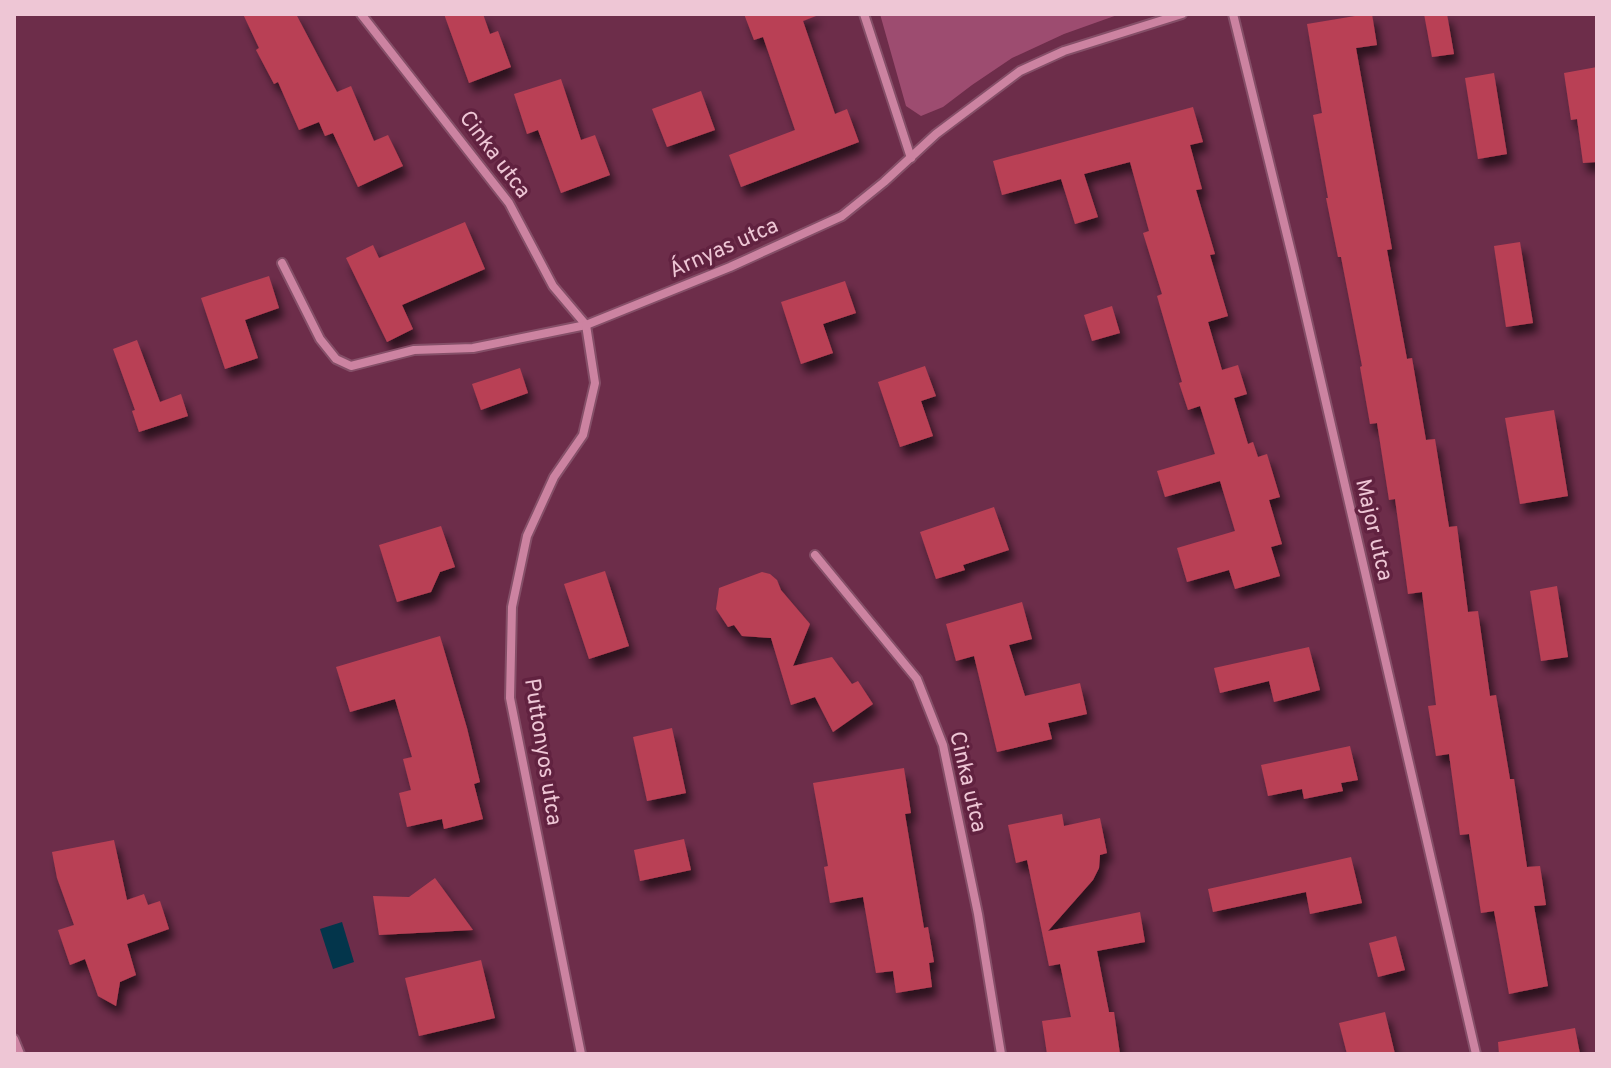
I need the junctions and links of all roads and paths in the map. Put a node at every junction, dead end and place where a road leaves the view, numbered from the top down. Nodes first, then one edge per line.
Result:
1 (361, 14) edge
2 (864, 14) edge
3 (1182, 14) edge
4 (1233, 14) edge
5 (911, 158) junction
6 (282, 263) dead end
7 (586, 325) junction
8 (815, 555) dead end
9 (14, 1039) edge
10 (20, 1054) edge
11 (581, 1054) edge
12 (1001, 1054) edge
13 (1476, 1054) edge

1 - 7 street, Cinka utca
2 - 5 street
3 - 5 street, Árnyas utca
4 - 13 street, Major utca
5 - 7 street, Árnyas utca
6 - 7 street, Árnyas utca
7 - 11 street, Puttonyos utca
8 - 12 street, Cinka utca
9 - 10 street

